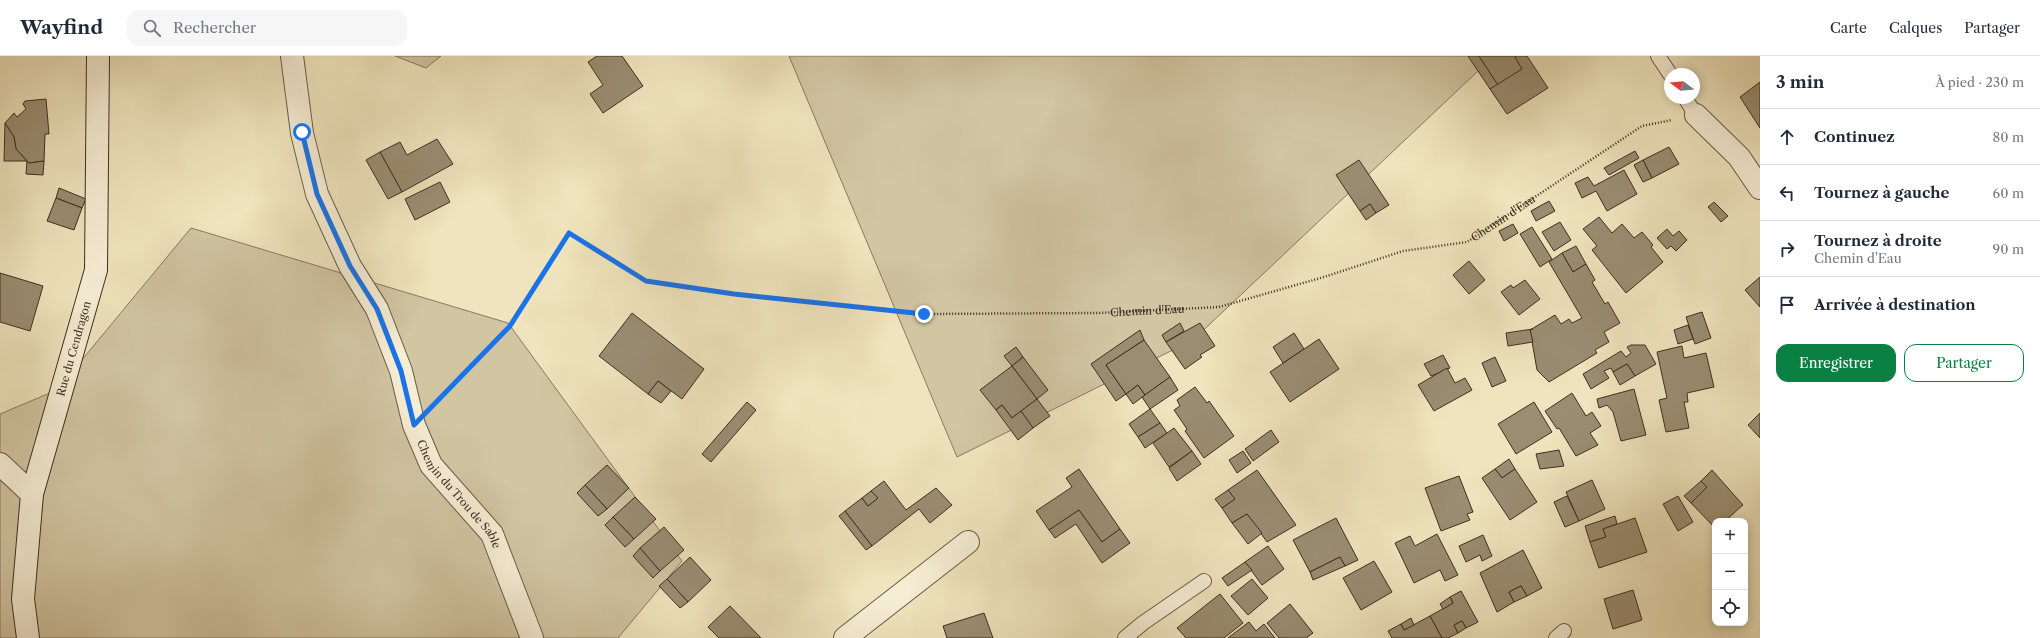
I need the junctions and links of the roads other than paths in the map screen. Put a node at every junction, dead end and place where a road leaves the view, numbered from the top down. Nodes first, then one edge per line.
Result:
1 (98, 56) edge
2 (292, 56) edge
3 (1658, 56) edge
4 (1666, 68) edge
5 (1691, 107) edge
6 (1760, 188) edge
7 (0, 464) edge
8 (32, 494) junction
9 (968, 542) dead end
10 (1204, 581) dead end
11 (28, 638) edge
12 (532, 638) edge
13 (845, 638) edge
14 (1125, 638) edge

1 - 8 street, Rue du Cendragon
2 - 12 street, Chemin du Trou de Sable
3 - 4 lane
5 - 6 street
7 - 8 street
8 - 11 street, Rue du Cendragon
9 - 13 street
10 - 14 lane

